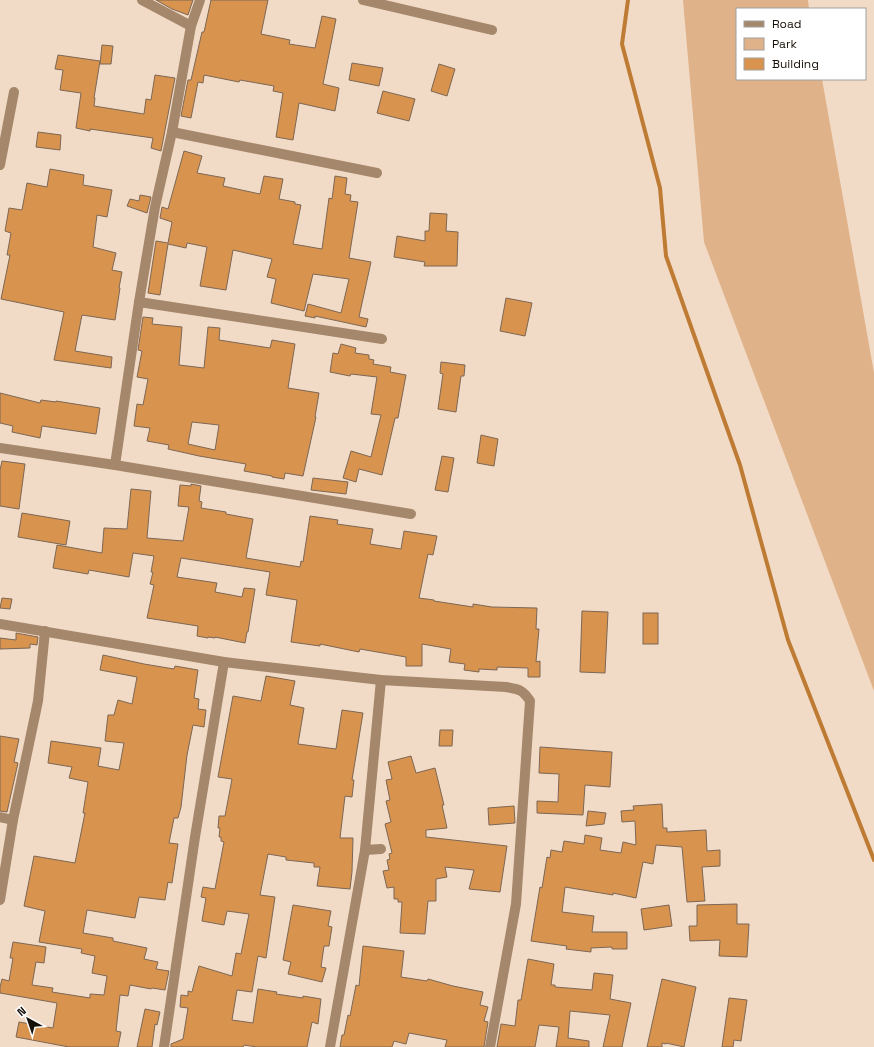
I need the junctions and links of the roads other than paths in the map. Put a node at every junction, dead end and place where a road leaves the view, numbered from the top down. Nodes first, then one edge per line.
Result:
1 (142, 0) edge
2 (200, 0) edge
3 (362, 0) edge
4 (191, 26) junction
5 (492, 30) dead end
6 (14, 92) dead end
7 (172, 132) junction
8 (0, 165) edge
9 (377, 173) dead end
10 (140, 302) junction
11 (382, 339) dead end
12 (0, 448) edge
13 (115, 465) junction
14 (411, 514) dead end
15 (0, 624) edge
16 (45, 631) junction
17 (224, 662) junction
18 (381, 680) junction
19 (0, 817) edge
20 (13, 820) junction
21 (381, 849) dead end
22 (365, 850) junction
23 (0, 900) edge
24 (164, 1047) edge
25 (330, 1047) edge
26 (490, 1047) edge

1 - 4 street
2 - 4 street
3 - 5 street
4 - 7 street
6 - 8 street
7 - 9 street
7 - 10 street
10 - 11 street
10 - 13 street
12 - 13 street
13 - 14 street
15 - 16 street
16 - 17 street
16 - 20 street
17 - 18 street
17 - 24 street
18 - 22 street
18 - 26 street
19 - 20 street
20 - 23 street
21 - 22 street
22 - 25 street

